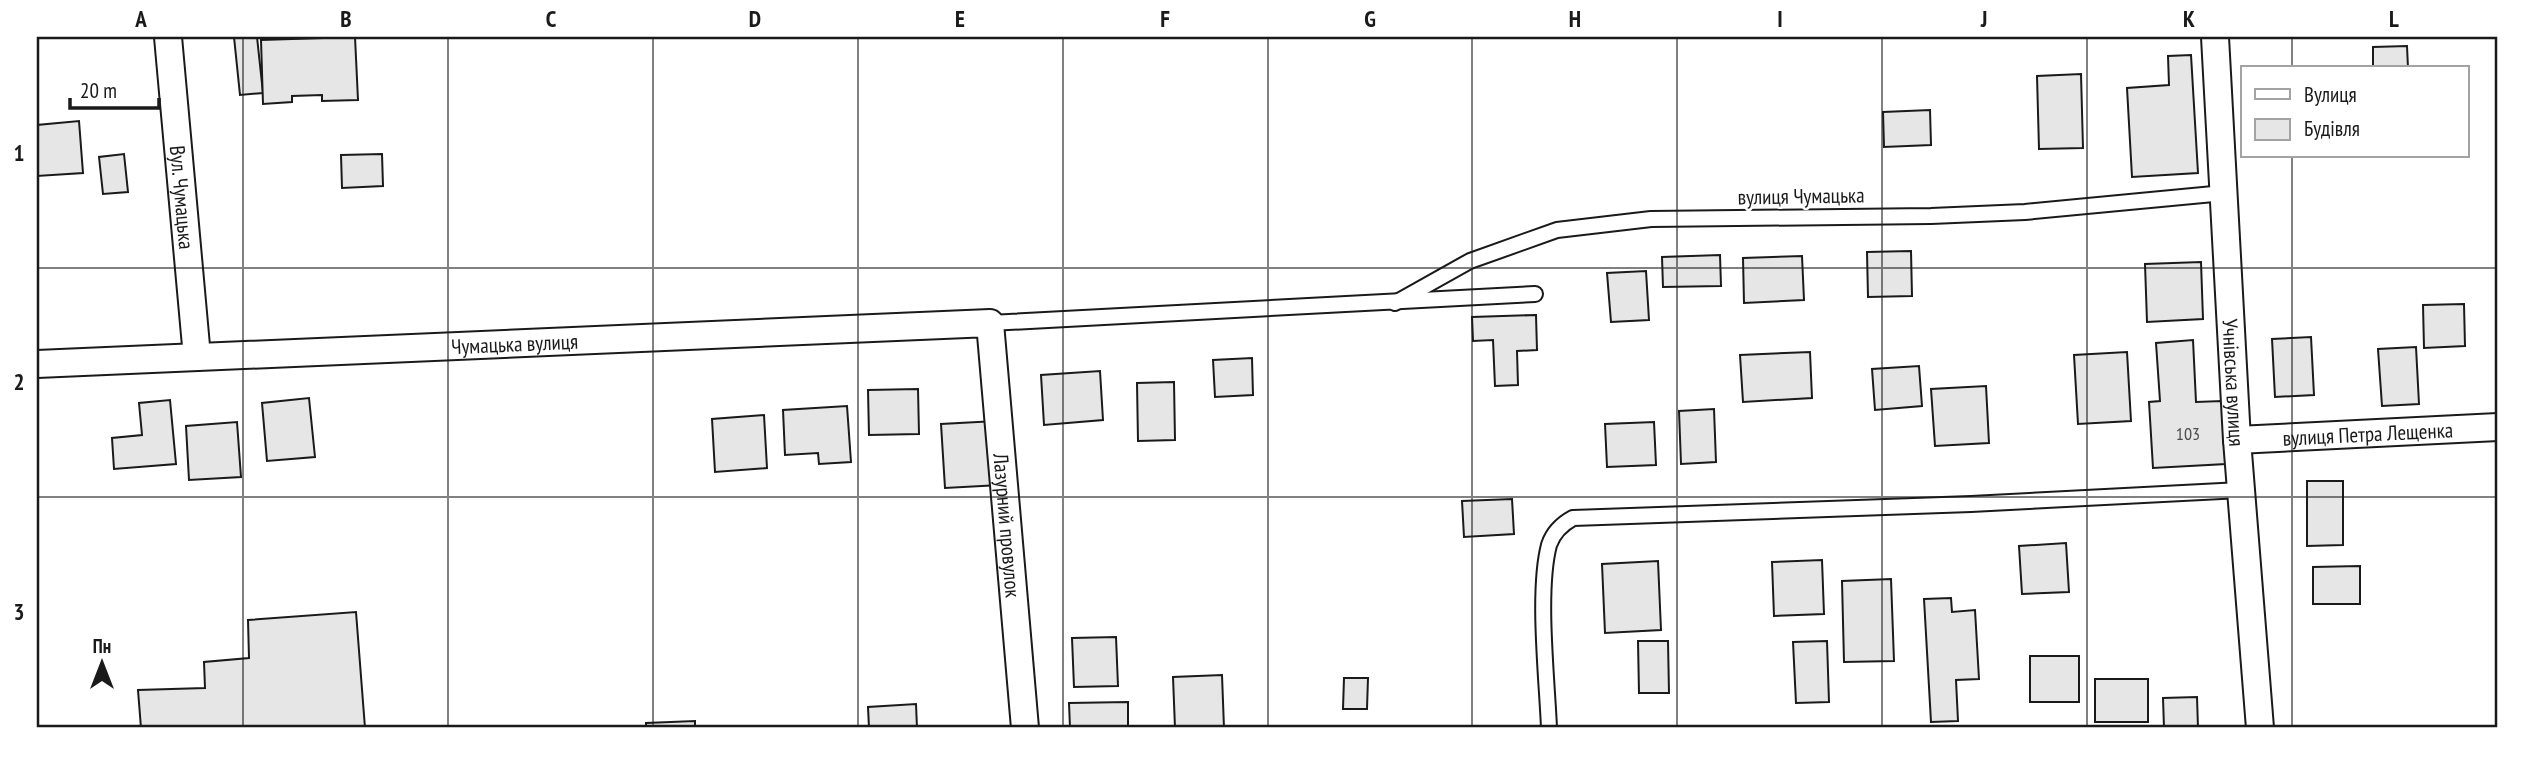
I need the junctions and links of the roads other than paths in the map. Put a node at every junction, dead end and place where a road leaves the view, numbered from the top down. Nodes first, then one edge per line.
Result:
1 (168, 37) edge
2 (2215, 37) edge
3 (2224, 193) junction
4 (1535, 294) dead end
5 (1395, 303) junction
6 (990, 323) junction
7 (197, 357) junction
8 (37, 364) edge
9 (2498, 427) edge
10 (2237, 440) junction
11 (2241, 490) junction
12 (1025, 728) edge
13 (1549, 728) edge
14 (2260, 728) edge

1 - 7 street, Вул. Чумацька
2 - 3 street, Учнівська вулиця
3 - 5 lane, вулиця Чумацька
3 - 10 street, Учнівська вулиця
4 - 5 lane
5 - 6 lane
6 - 7 street, Чумацька вулиця
6 - 12 street, Лазурний провулок
7 - 8 street, Чумацька вулиця
9 - 10 street, вулиця Петра Лещенка
10 - 11 street, Учнівська вулиця
11 - 13 lane
11 - 14 street, Учнівська вулиця

